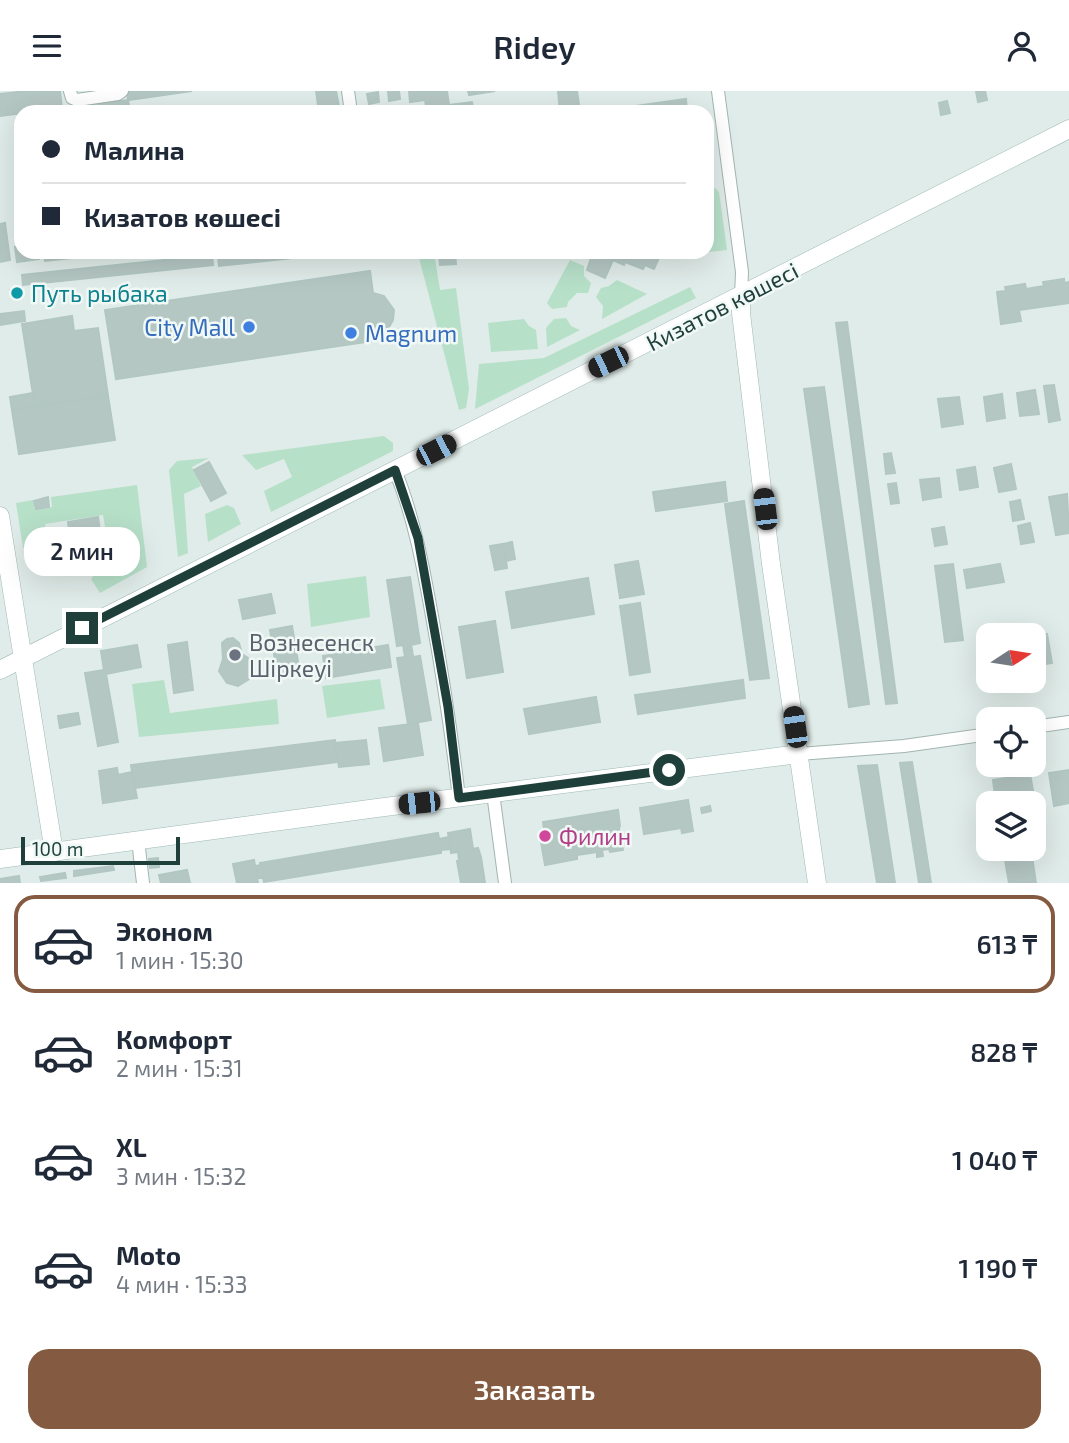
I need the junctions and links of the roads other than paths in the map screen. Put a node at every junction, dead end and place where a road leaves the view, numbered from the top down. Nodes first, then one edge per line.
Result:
1 (70, 91) edge
2 (122, 91) edge
3 (718, 91) edge
4 (97, 94) edge
5 (1069, 129) edge
6 (741, 297) junction
7 (395, 470) junction
8 (0, 516) edge
9 (2, 533) edge
10 (24, 658) junction
11 (0, 670) edge
12 (1069, 722) edge
13 (1046, 725) edge
14 (976, 736) edge
15 (799, 754) junction
16 (493, 793) junction
17 (459, 798) junction
18 (138, 840) junction
19 (54, 852) junction
20 (0, 859) edge
21 (144, 883) edge
22 (505, 883) edge
23 (817, 883) edge

1 - 4 street
2 - 4 street
3 - 6 street
5 - 6 main road, Кизатов көшесі
6 - 7 main road, Кизатов көшесі
6 - 15 main road
7 - 10 main road, Кизатов көшесі
7 - 17 street
8 - 9 main road
9 - 10 main road
10 - 11 main road, Кизатов көшесі
10 - 19 main road
12 - 13 street
14 - 15 street
15 - 16 main road
15 - 23 main road
16 - 17 main road
16 - 22 street
17 - 18 main road
18 - 19 main road
18 - 21 street
19 - 20 main road

